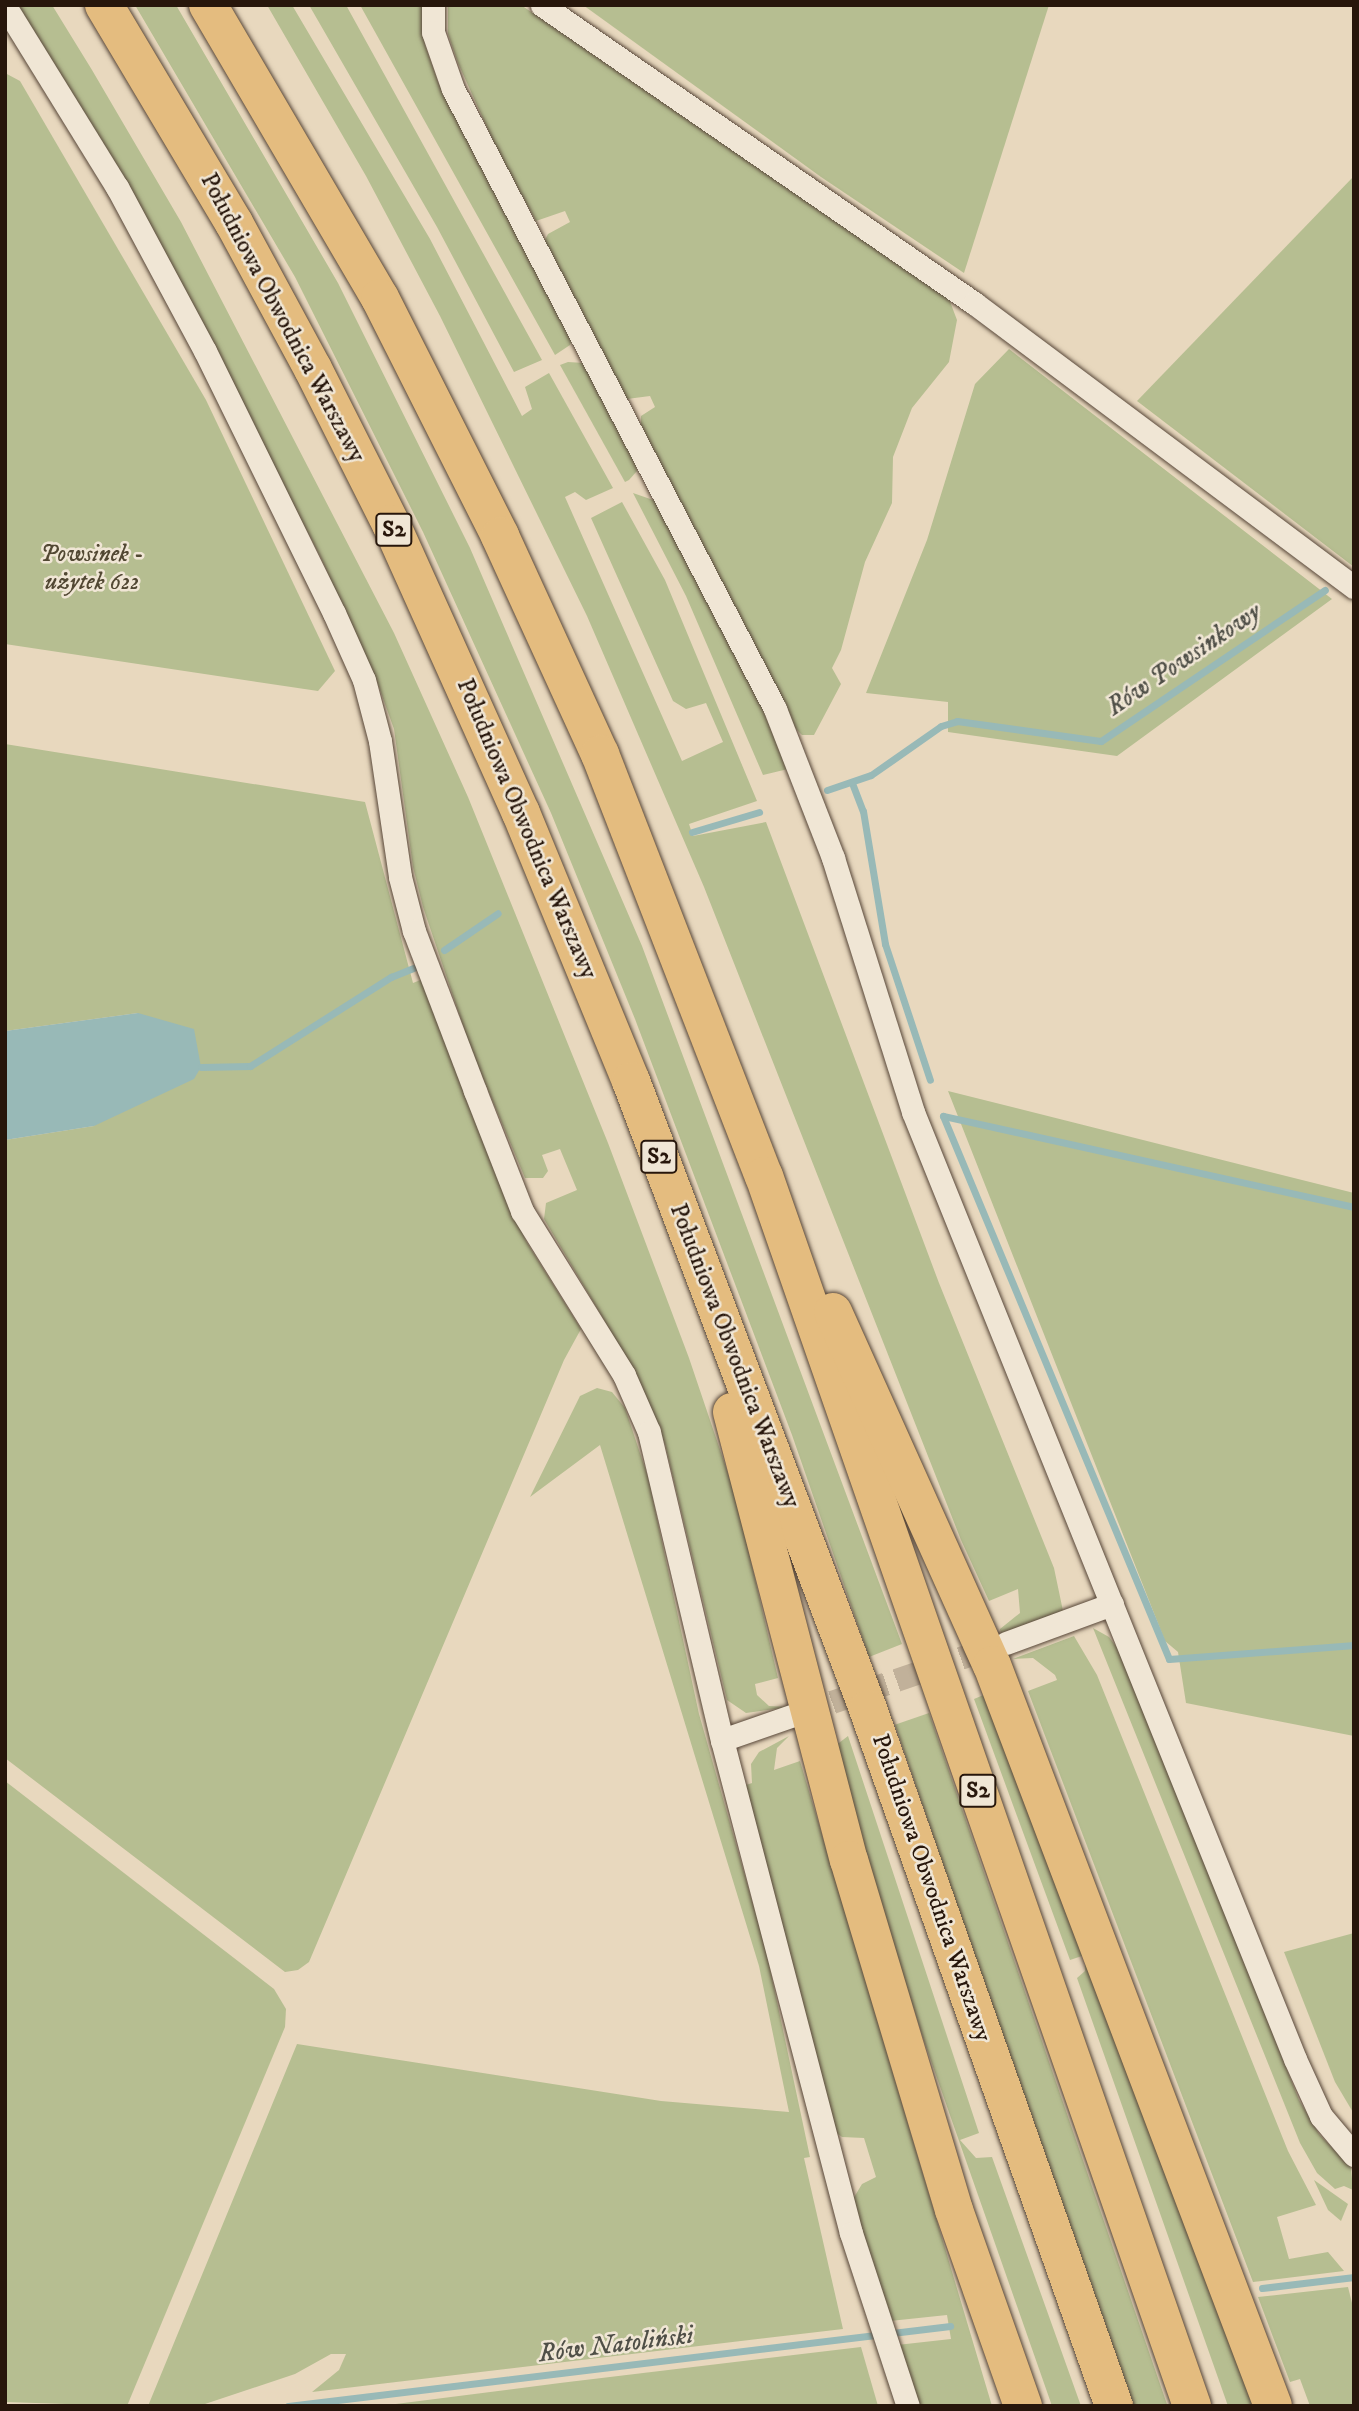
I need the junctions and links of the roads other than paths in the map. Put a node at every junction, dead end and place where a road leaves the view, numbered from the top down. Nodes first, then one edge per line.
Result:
1 (104, 5) edge
2 (208, 5) edge
3 (433, 5) edge
4 (542, 5) edge
5 (5, 6) edge
6 (1354, 587) edge
7 (764, 1176) junction
8 (688, 1233) junction
9 (1112, 1604) junction
10 (1006, 1643) tunnel mouth
11 (791, 1716) tunnel mouth
12 (723, 1740) junction
13 (1354, 2155) edge
14 (908, 2406) edge
15 (1023, 2406) edge
16 (1114, 2406) edge
17 (1192, 2406) edge
18 (1273, 2406) edge

1 - 8 highway, Południowa Obwodnica Warszawy / S2
2 - 7 highway, S2
3 - 9 street
4 - 6 street
5 - 12 street
7 - 17 highway, S2
7 - 18 highway
8 - 15 highway
8 - 16 highway, Południowa Obwodnica Warszawy / S2
9 - 10 street
9 - 13 street
11 - 12 street
12 - 14 street

